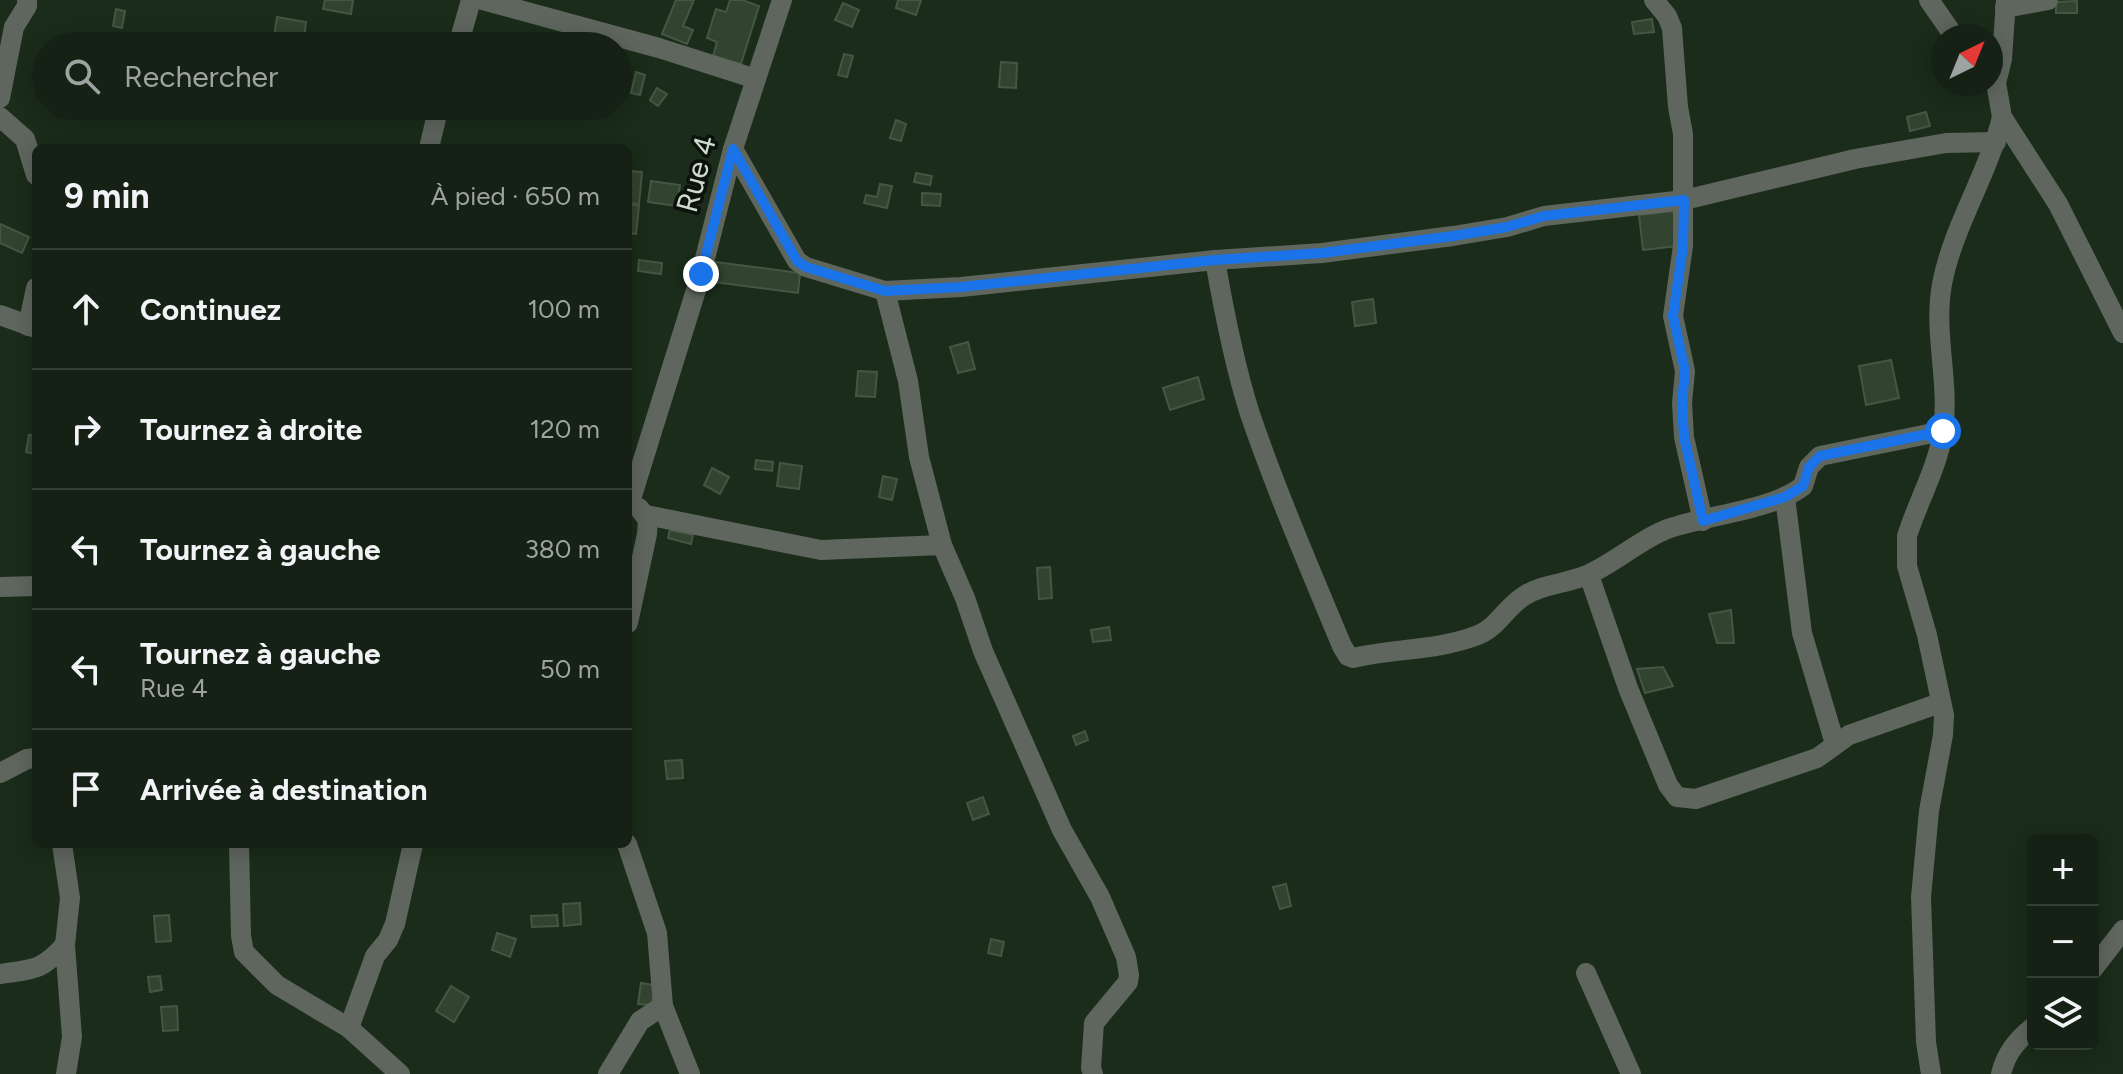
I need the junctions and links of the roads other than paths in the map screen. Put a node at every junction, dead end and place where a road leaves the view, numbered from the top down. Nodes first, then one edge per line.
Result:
1 (27, 0) edge
2 (471, 0) edge
3 (483, 0) edge
4 (782, 0) edge
5 (1654, 0) edge
6 (1929, 0) edge
7 (2048, 0) edge
8 (2006, 4) edge
9 (1946, 24) edge
10 (462, 32) edge
11 (600, 32) edge
12 (632, 41) edge
13 (2003, 45) edge
14 (756, 79) junction
15 (1997, 96) edge
16 (0, 98) edge
17 (0, 117) edge
18 (2002, 117) junction
19 (436, 120) edge
20 (1996, 142) junction
21 (430, 144) edge
22 (733, 149) junction
23 (32, 162) edge
24 (1684, 200) junction
25 (1215, 260) junction
26 (885, 291) junction
27 (2116, 304) edge
28 (0, 315) edge
29 (32, 327) edge
30 (2123, 333) edge
31 (1943, 431) junction
32 (1785, 497) junction
33 (635, 506) edge
34 (1703, 521) junction
35 (942, 545) junction
36 (1589, 575) junction
37 (32, 586) edge
38 (0, 587) edge
39 (632, 604) edge
40 (1940, 703) junction
41 (1835, 744) junction
42 (32, 758) edge
43 (0, 773) edge
44 (63, 848) edge
45 (239, 848) edge
46 (412, 848) edge
47 (628, 848) edge
48 (2123, 930) edge
49 (65, 945) junction
50 (2099, 961) edge
51 (1586, 973) dead end
52 (0, 974) edge
53 (663, 1006) junction
54 (349, 1028) junction
55 (2027, 1032) edge
56 (66, 1074) edge
57 (400, 1074) edge
58 (608, 1074) edge
59 (690, 1074) edge
60 (1093, 1074) edge
61 (1631, 1074) edge
62 (1931, 1074) edge
63 (2001, 1074) edge

1 - 16 street
2 - 10 street
3 - 11 street
4 - 14 street, Rue 4
5 - 24 street
6 - 9 street
7 - 8 street
8 - 13 street
12 - 14 street
14 - 22 street, Rue 4
15 - 18 street
17 - 23 street
18 - 20 street
18 - 27 street
19 - 21 street
20 - 24 street
20 - 31 street
22 - 26 street
22 - 33 street, Rue 4
24 - 25 street
24 - 34 street
25 - 26 street
25 - 36 street
26 - 35 street
27 - 30 street
28 - 29 street
31 - 32 street
31 - 40 street
32 - 34 street
32 - 41 street
33 - 35 street
33 - 39 street, Rue 4
34 - 36 street
35 - 60 street
36 - 41 street
37 - 38 street
40 - 41 street
40 - 62 street
42 - 43 street
44 - 49 street
45 - 54 street
46 - 54 street
47 - 53 street
48 - 50 street
49 - 52 street
49 - 56 street
51 - 61 street
53 - 58 street
53 - 59 street
54 - 57 street
55 - 63 street

